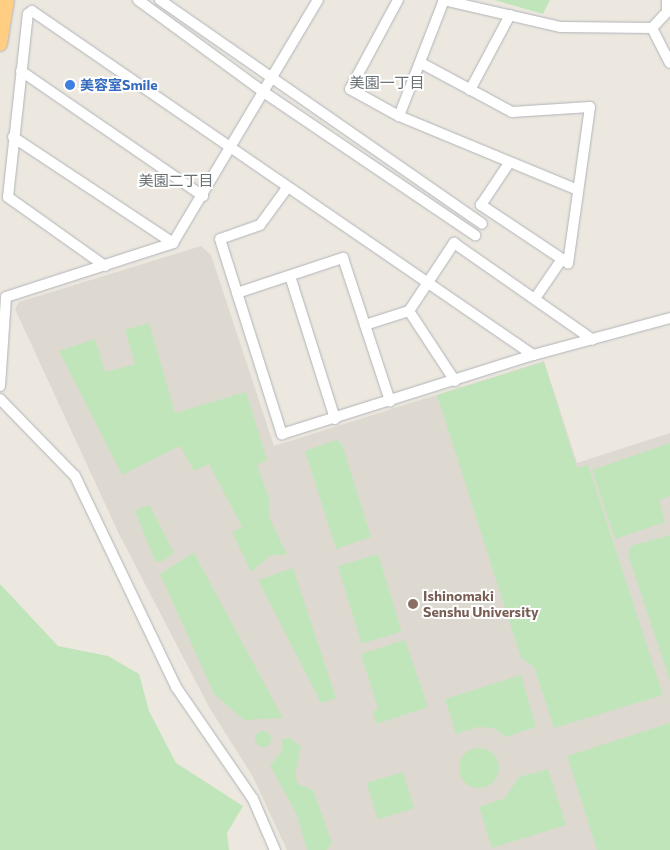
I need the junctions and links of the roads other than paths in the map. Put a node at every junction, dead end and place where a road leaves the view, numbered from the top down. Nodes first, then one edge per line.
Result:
1 (7, 0) edge
2 (138, 0) edge
3 (160, 0) edge
4 (318, 0) edge
5 (398, 0) edge
6 (444, 0) edge
7 (667, 0) edge
8 (510, 15) junction
9 (652, 28) junction
10 (0, 44) edge
11 (421, 63) junction
12 (670, 63) edge
13 (21, 71) junction
14 (273, 79) junction
15 (470, 90) junction
16 (265, 93) junction
17 (400, 116) junction
18 (13, 137) junction
19 (232, 147) junction
20 (509, 163) junction
21 (287, 188) junction
22 (578, 190) junction
23 (203, 196) junction
24 (491, 211) junction
25 (482, 224) junction
26 (475, 235) junction
27 (173, 243) junction
28 (466, 249) junction
29 (562, 259) junction
30 (106, 266) junction
31 (290, 276) junction
32 (428, 280) junction
33 (237, 293) junction
34 (536, 297) junction
35 (409, 311) junction
36 (670, 318) edge
37 (365, 325) junction
38 (593, 340) junction
39 (533, 355) junction
40 (455, 381) junction
41 (0, 386) edge
42 (0, 399) edge
43 (390, 401) junction
44 (335, 419) junction
45 (275, 850) edge

1 - 10 highway
2 - 16 street
3 - 14 street
4 - 14 street
5 - 17 street
6 - 8 street
6 - 11 street
7 - 9 street
8 - 9 street
8 - 15 street
9 - 12 street
11 - 15 street
11 - 17 street
13 - 18 street
13 - 19 street
13 - 23 street
14 - 16 street
14 - 25 street
15 - 22 street
16 - 19 street
16 - 26 street
17 - 20 street
18 - 27 street
18 - 30 street
19 - 21 street
19 - 23 street
20 - 22 street
20 - 24 street
21 - 32 street
21 - 33 street
22 - 29 street
23 - 27 street
24 - 25 street
24 - 29 street
25 - 26 street
26 - 28 street
27 - 30 street
28 - 32 street
28 - 34 street
29 - 34 street
30 - 41 street
31 - 33 street
31 - 37 street
31 - 44 street
32 - 35 street
32 - 39 street
33 - 44 street
34 - 38 street
35 - 37 street
35 - 40 street
36 - 38 street
37 - 43 street
38 - 39 street
39 - 40 street
40 - 43 street
42 - 45 street
43 - 44 street

